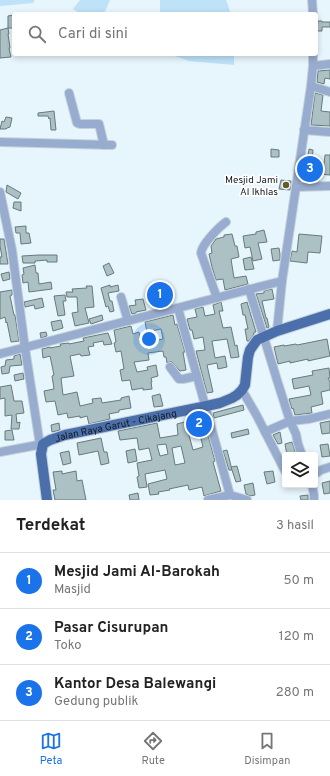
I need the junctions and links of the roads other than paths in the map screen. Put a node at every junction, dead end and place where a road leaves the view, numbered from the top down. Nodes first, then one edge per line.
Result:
1 (312, 0) edge
2 (313, 12) edge
3 (313, 56) edge
4 (330, 64) edge
5 (313, 66) junction
6 (311, 86) junction
7 (330, 92) edge
8 (69, 93) dead end
9 (304, 130) junction
10 (330, 132) edge
11 (0, 142) edge
12 (330, 186) edge
13 (296, 187) junction
14 (0, 192) edge
15 (3, 214) edge
16 (226, 222) dead end
17 (282, 281) junction
18 (249, 289) junction
19 (121, 297) dead end
20 (216, 298) junction
21 (178, 308) junction
22 (330, 314) edge
23 (128, 321) junction
24 (277, 331) junction
25 (264, 337) junction
26 (25, 348) junction
27 (0, 354) edge
28 (170, 367) dead end
29 (197, 376) junction
30 (242, 390) junction
31 (206, 406) junction
32 (330, 414) edge
33 (290, 421) junction
34 (265, 432) junction
35 (43, 444) junction
36 (0, 452) edge
37 (301, 452) edge
38 (282, 465) edge
39 (330, 467) edge
40 (318, 472) edge
41 (313, 488) edge
42 (230, 495) junction
43 (47, 500) edge
44 (208, 500) edge
45 (247, 500) edge
46 (314, 500) edge

1 - 2 street
3 - 5 street
4 - 5 street
5 - 6 street
6 - 7 street
6 - 9 street
8 - 11 street
9 - 10 street
9 - 13 street
12 - 13 street
13 - 17 street
14 - 15 street
15 - 26 street
16 - 20 street
17 - 18 street
17 - 24 street
18 - 20 street
18 - 25 street
19 - 23 street
20 - 21 street
21 - 23 street
21 - 29 street
22 - 24 main road
23 - 26 street
24 - 25 main road
25 - 30 main road
25 - 33 street
26 - 27 street
26 - 35 street
28 - 29 street
29 - 31 street
30 - 31 main road, Jalan Raya Garut - Cikajang
30 - 34 street
31 - 35 main road, Jalan Raya Garut - Cikajang
31 - 42 street
32 - 33 street
33 - 34 street
33 - 37 street
34 - 38 street
35 - 36 street
35 - 43 main road
39 - 40 street
41 - 46 street
42 - 44 street
42 - 45 street

